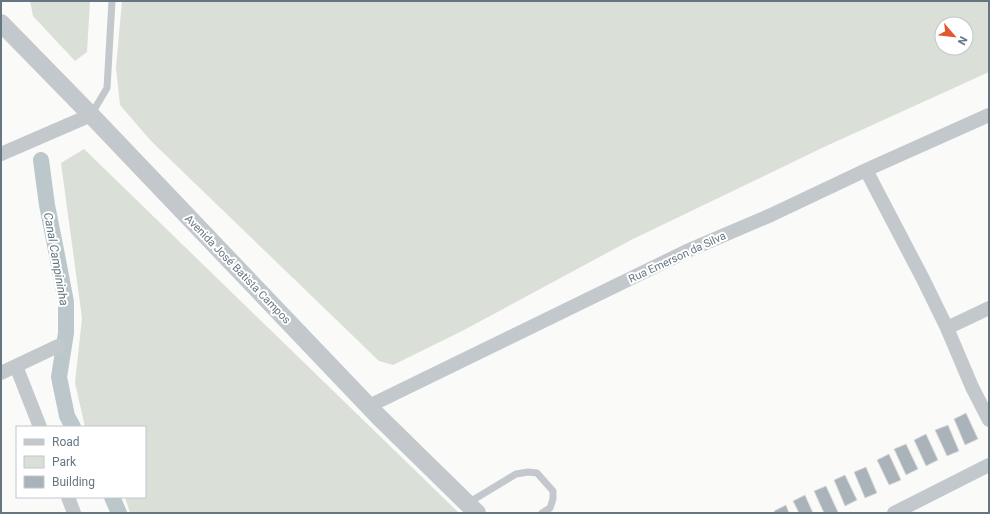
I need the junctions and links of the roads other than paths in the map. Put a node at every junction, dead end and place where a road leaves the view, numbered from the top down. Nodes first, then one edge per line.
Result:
1 (112, 1) edge
2 (1, 23) edge
3 (91, 115) junction
4 (989, 115) edge
5 (1, 154) edge
6 (866, 170) junction
7 (989, 308) edge
8 (947, 328) junction
9 (58, 346) dead end
10 (16, 366) junction
11 (1, 372) edge
12 (369, 406) junction
13 (989, 420) edge
14 (40, 426) edge
15 (989, 465) edge
16 (68, 498) edge
17 (472, 508) edge
18 (74, 513) edge
19 (542, 513) edge
20 (894, 513) edge

1 - 3 lane
2 - 3 street, Avenida José Batista Campos
3 - 5 street
3 - 12 street, Avenida José Batista Campos
4 - 6 street, Rua Emerson da Silva
6 - 8 street
6 - 12 street, Rua Emerson da Silva
7 - 8 street
8 - 13 street
9 - 10 street
10 - 11 street
10 - 14 street
12 - 17 street, Avenida José Batista Campos
15 - 20 street
16 - 18 street
17 - 19 lane

